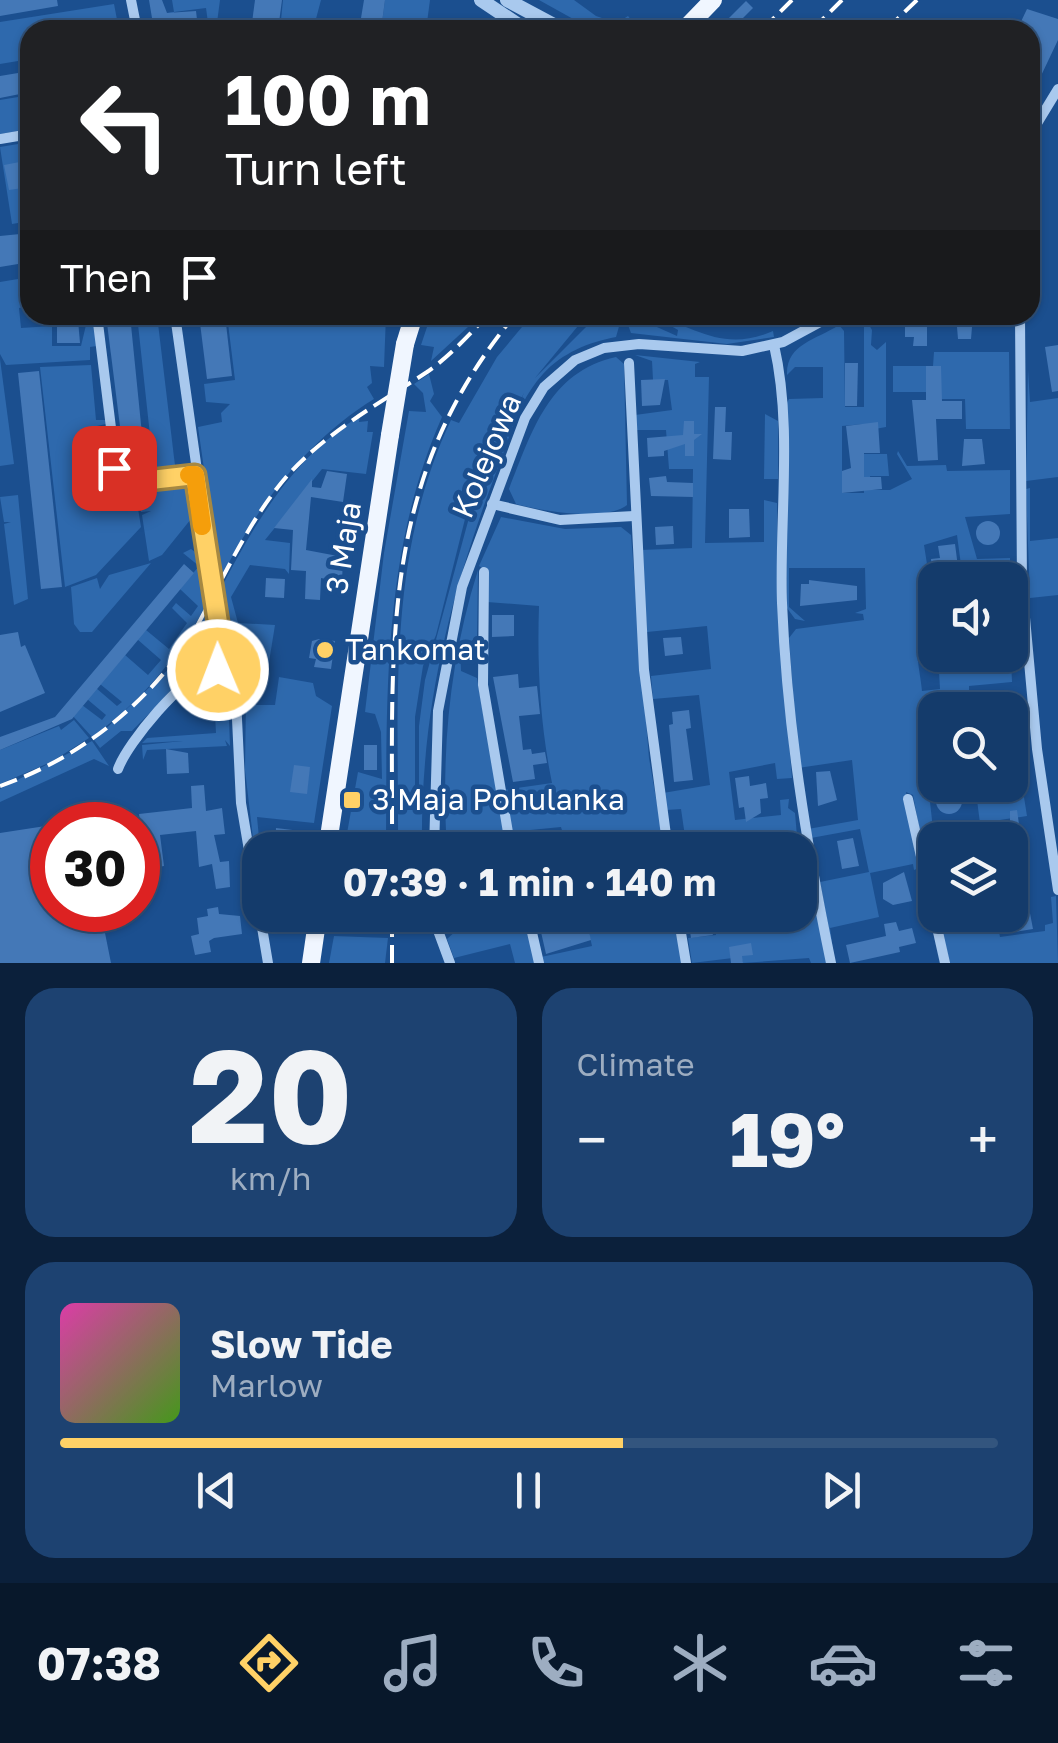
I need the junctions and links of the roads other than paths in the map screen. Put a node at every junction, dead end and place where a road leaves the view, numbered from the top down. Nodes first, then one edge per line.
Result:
1 (481, 0) edge
2 (507, 0) edge
3 (713, 0) edge
4 (511, 20) edge
5 (544, 20) edge
6 (694, 20) edge
7 (1058, 89) edge
8 (1040, 119) edge
9 (98, 325) edge
10 (177, 325) edge
11 (411, 325) edge
12 (813, 325) edge
13 (1020, 325) edge
14 (774, 345) junction
15 (629, 363) dead end
16 (195, 475) junction
17 (492, 504) junction
18 (634, 516) junction
19 (484, 572) dead end
20 (218, 670) junction
21 (118, 770) dead end
22 (908, 799) dead end
23 (330, 832) edge
24 (434, 832) edge
25 (508, 832) edge
26 (666, 832) edge
27 (1058, 890) edge
28 (316, 932) edge
29 (439, 932) edge
30 (532, 932) edge
31 (681, 932) edge
32 (449, 959) edge
33 (268, 963) edge
34 (311, 963) edge
35 (539, 963) edge
36 (686, 963) edge
37 (831, 963) edge
38 (945, 963) edge

1 - 4 street
2 - 5 street
3 - 6 main road
7 - 8 street
9 - 16 street
10 - 16 street
11 - 23 main road, 3 Maja, bridge
12 - 14 street, Kolejowa
13 - 27 street
14 - 17 street, Kolejowa
14 - 37 street
15 - 18 street
16 - 20 street
17 - 18 street
17 - 24 street, Kolejowa
18 - 26 street
19 - 25 street
20 - 21 street
20 - 33 street
22 - 38 street
28 - 34 main road
29 - 32 street
30 - 35 street
31 - 36 street

